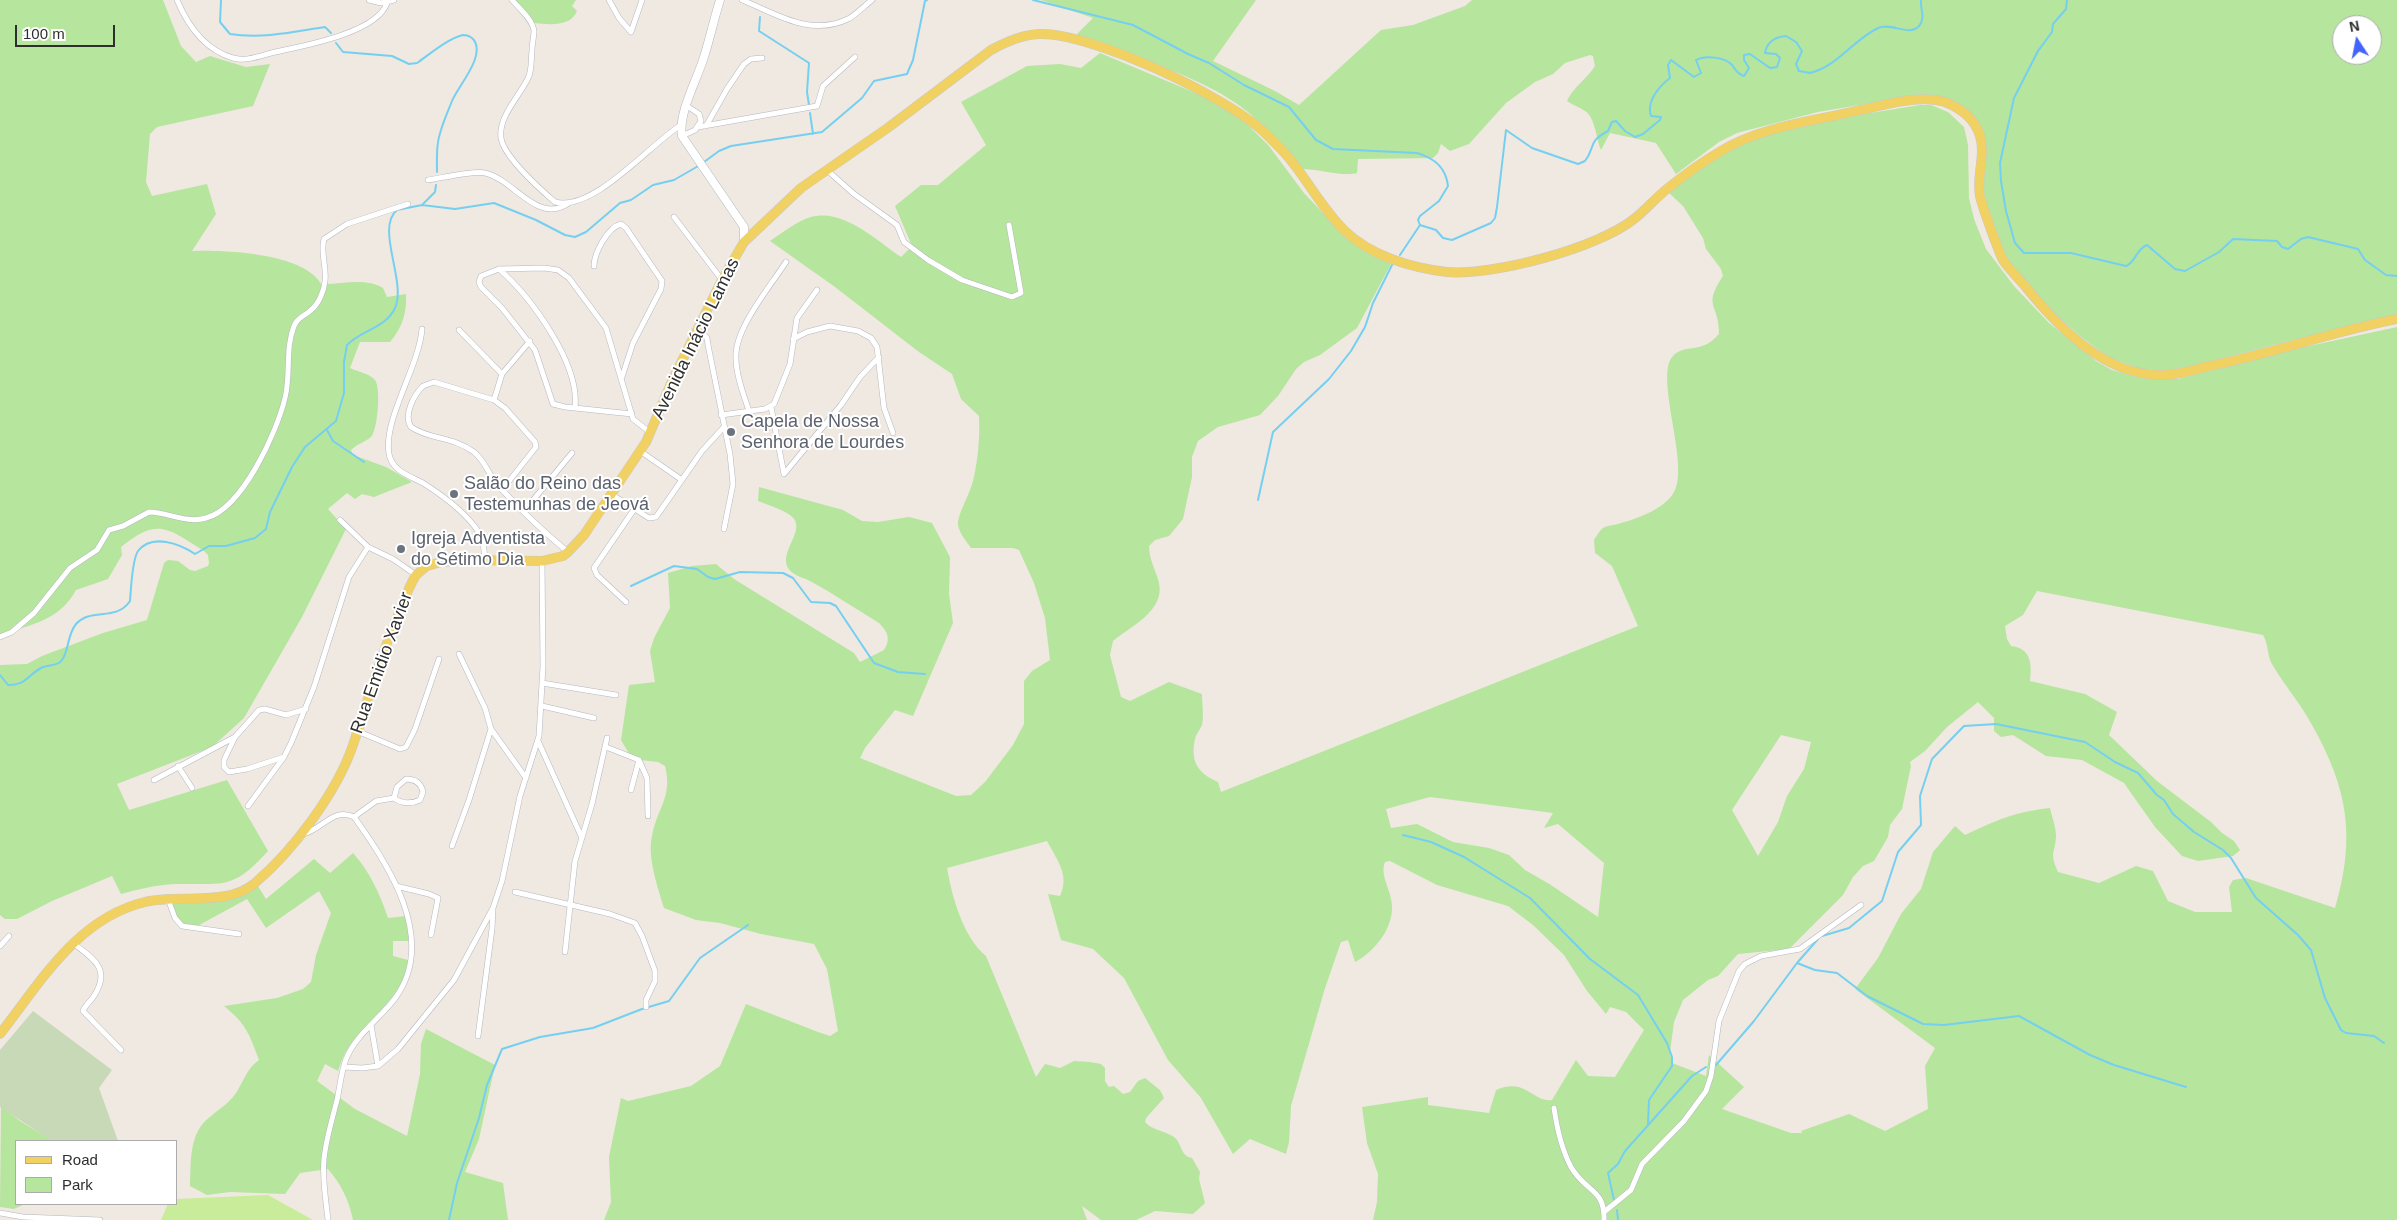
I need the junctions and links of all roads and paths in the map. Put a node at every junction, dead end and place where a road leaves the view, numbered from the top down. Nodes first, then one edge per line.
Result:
1 (177, 0) edge
2 (369, 0) edge
3 (394, 0) edge
4 (512, 0) edge
5 (609, 0) edge
6 (642, 0) edge
7 (720, 0) edge
8 (742, 0) edge
9 (872, 0) edge
10 (386, 3) junction
11 (855, 57) dead end
12 (762, 58) dead end
13 (687, 106) junction
14 (681, 125) junction
15 (706, 126) junction
16 (698, 127) junction
17 (682, 136) junction
18 (827, 170) junction
19 (428, 180) dead end
20 (572, 201) junction
21 (408, 204) dead end
22 (674, 217) dead end
23 (1009, 225) dead end
24 (744, 242) junction
25 (786, 262) dead end
26 (594, 266) dead end
27 (499, 269) junction
28 (722, 280) junction
29 (817, 290) dead end
30 (2397, 319) edge
31 (422, 329) dead end
32 (698, 329) junction
33 (459, 330) dead end
34 (793, 339) junction
35 (530, 341) junction
36 (879, 357) junction
37 (502, 374) junction
38 (622, 378) junction
39 (494, 400) junction
40 (575, 407) junction
41 (771, 408) junction
42 (749, 411) junction
43 (632, 414) junction
44 (721, 415) junction
45 (723, 428) junction
46 (651, 433) junction
47 (892, 433) dead end
48 (640, 451) junction
49 (572, 453) dead end
50 (682, 480) junction
51 (502, 490) junction
52 (611, 494) junction
53 (635, 508) junction
54 (524, 512) junction
55 (340, 520) dead end
56 (724, 529) dead end
57 (368, 547) junction
58 (568, 552) junction
59 (485, 560) junction
60 (542, 561) junction
61 (416, 575) junction
62 (626, 602) dead end
63 (0, 637) edge
64 (460, 654) dead end
65 (440, 659) dead end
66 (542, 683) junction
67 (616, 695) dead end
68 (542, 706) junction
69 (306, 709) junction
70 (594, 718) dead end
71 (491, 728) junction
72 (357, 731) junction
73 (235, 737) junction
74 (607, 738) dead end
75 (538, 740) junction
76 (606, 747) junction
77 (284, 756) junction
78 (639, 760) junction
79 (178, 766) junction
80 (526, 778) junction
81 (154, 780) dead end
82 (192, 788) dead end
83 (631, 790) dead end
84 (394, 798) junction
85 (248, 806) dead end
86 (648, 816) dead end
87 (354, 817) junction
88 (300, 835) junction
89 (582, 838) junction
90 (452, 846) dead end
91 (396, 886) junction
92 (515, 892) dead end
93 (167, 898) junction
94 (571, 905) junction
95 (1861, 905) dead end
96 (493, 908) junction
97 (239, 934) dead end
98 (431, 935) dead end
99 (9, 936) dead end
100 (73, 942) junction
101 (0, 946) edge
102 (565, 952) dead end
103 (646, 1007) dead end
104 (371, 1025) junction
105 (0, 1034) edge
106 (478, 1036) dead end
107 (121, 1050) dead end
108 (378, 1066) junction
109 (344, 1067) junction
110 (1554, 1108) dead end
111 (1604, 1212) junction
112 (0, 1213) edge
113 (100, 1220) edge
114 (328, 1220) edge
115 (1604, 1220) edge

1 - 10 street
2 - 10 street
3 - 10 street
4 - 20 street
5 - 6 street
7 - 13 main road
8 - 9 street
11 - 15 street
12 - 15 street
13 - 14 main road
13 - 16 street
14 - 17 main road
14 - 20 street
15 - 16 street
16 - 17 street
17 - 24 main road
18 - 23 street
18 - 24 main road, Avenida Inácio Lamas
18 - 30 main road, Avenida Inácio Lamas
19 - 20 street
21 - 63 street
22 - 28 street
24 - 28 main road, Avenida Inácio Lamas
25 - 42 street
26 - 38 street
27 - 35 street
27 - 38 street
27 - 40 street
28 - 32 main road, Avenida Inácio Lamas
29 - 34 street
31 - 59 street
32 - 44 street
32 - 46 main road, Avenida Inácio Lamas
33 - 37 street
34 - 36 street
34 - 41 street
35 - 37 street
35 - 40 street
36 - 41 street
36 - 47 street
37 - 39 street
38 - 43 street
39 - 51 street
39 - 51 street
40 - 43 street
41 - 42 street
42 - 44 street
43 - 46 street
44 - 45 street
45 - 50 street
45 - 56 street
46 - 48 main road, Avenida Inácio Lamas
48 - 50 street
48 - 52 main road, Avenida Inácio Lamas
49 - 54 street
50 - 53 street
51 - 54 street
52 - 53 street
52 - 58 main road, Avenida Inácio Lamas
53 - 62 street
54 - 58 street
55 - 57 street
57 - 61 street
57 - 69 street
58 - 60 main road, Rua Emidio Xavier
59 - 60 main road, Rua Emidio Xavier
59 - 61 main road, Rua Emidio Xavier
60 - 66 street
61 - 72 main road, Rua Emidio Xavier
64 - 71 street
65 - 72 street
66 - 67 street
66 - 68 street
68 - 70 street
68 - 75 street
69 - 73 street
69 - 77 street
71 - 80 street
71 - 90 street
72 - 88 main road, Rua Emidio Xavier
73 - 77 street
73 - 79 street
74 - 76 street
75 - 80 street
75 - 89 street
76 - 78 street
76 - 89 street
77 - 85 street
78 - 83 street
78 - 86 street
79 - 81 street
79 - 82 street
80 - 96 street
84 - 84 street
84 - 87 street
87 - 88 street
87 - 91 street
88 - 93 main road, Rua Emidio Xavier
89 - 94 street
91 - 98 street
91 - 104 street
92 - 94 street
93 - 97 street
93 - 100 main road, Rua Emidio Xavier
94 - 102 street
94 - 103 street
95 - 111 street
96 - 106 street
96 - 108 street
99 - 101 street
100 - 105 main road, Rua Emidio Xavier
100 - 107 street
104 - 108 street
104 - 109 street
108 - 109 street
109 - 114 street
110 - 111 street
111 - 115 street
112 - 113 street

